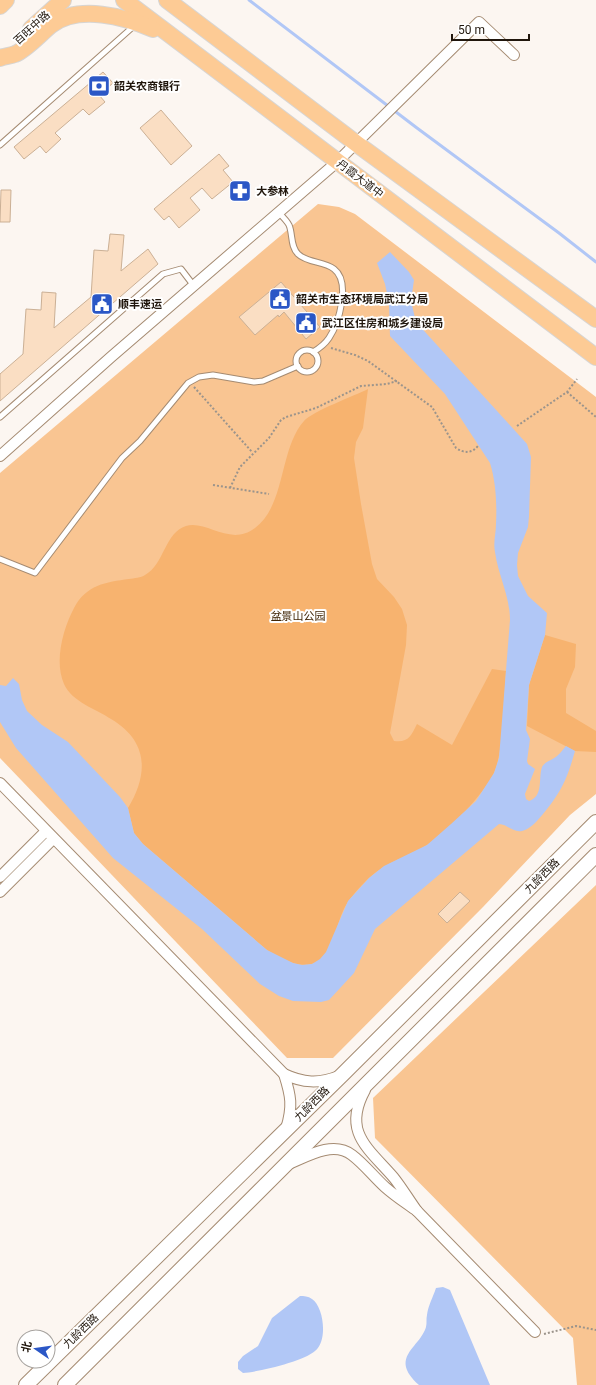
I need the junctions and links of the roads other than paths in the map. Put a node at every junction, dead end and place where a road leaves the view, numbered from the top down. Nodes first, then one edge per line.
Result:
1 (6, 0) edge
2 (63, 0) edge
3 (124, 0) edge
4 (167, 0) edge
5 (181, 0) edge
6 (0, 6) edge
7 (190, 17) junction
8 (142, 19) junction
9 (514, 55) dead end
10 (0, 57) edge
11 (358, 144) junction
12 (0, 145) edge
13 (337, 162) junction
14 (279, 213) junction
15 (194, 286) junction
16 (596, 319) edge
17 (313, 352) junction
18 (596, 357) edge
19 (298, 366) junction
20 (0, 417) edge
21 (0, 456) edge
22 (0, 559) edge
23 (0, 783) edge
24 (596, 822) edge
25 (50, 835) junction
26 (596, 855) edge
27 (0, 877) edge
28 (0, 892) edge
29 (284, 1074) junction
30 (343, 1074) junction
31 (372, 1078) junction
32 (286, 1130) junction
33 (284, 1166) junction
34 (417, 1211) junction
35 (535, 1332) road end
36 (26, 1385) edge
37 (65, 1385) edge

1 - 6 main road
2 - 10 main road, 百旺中路
3 - 8 main road, 丹霞大道中
4 - 7 main road
5 - 7 main road
7 - 11 main road
8 - 10 main road
8 - 12 lane
8 - 13 main road, 丹霞大道中
9 - 11 street
11 - 13 street
11 - 16 main road
13 - 14 street
13 - 18 main road, 丹霞大道中
14 - 15 street
14 - 17 lane
15 - 20 lane
15 - 21 street
17 - 19 lane
17 - 19 lane
19 - 22 lane
23 - 25 street
24 - 30 main road, 九龄西路
25 - 27 street
25 - 28 street
25 - 29 street
26 - 31 main road, 九龄西路
29 - 30 street
29 - 32 street
30 - 32 main road, 九龄西路
31 - 33 main road, 九龄西路
31 - 34 street
32 - 36 main road, 九龄西路
33 - 34 street
33 - 37 main road, 九龄西路
34 - 35 street

